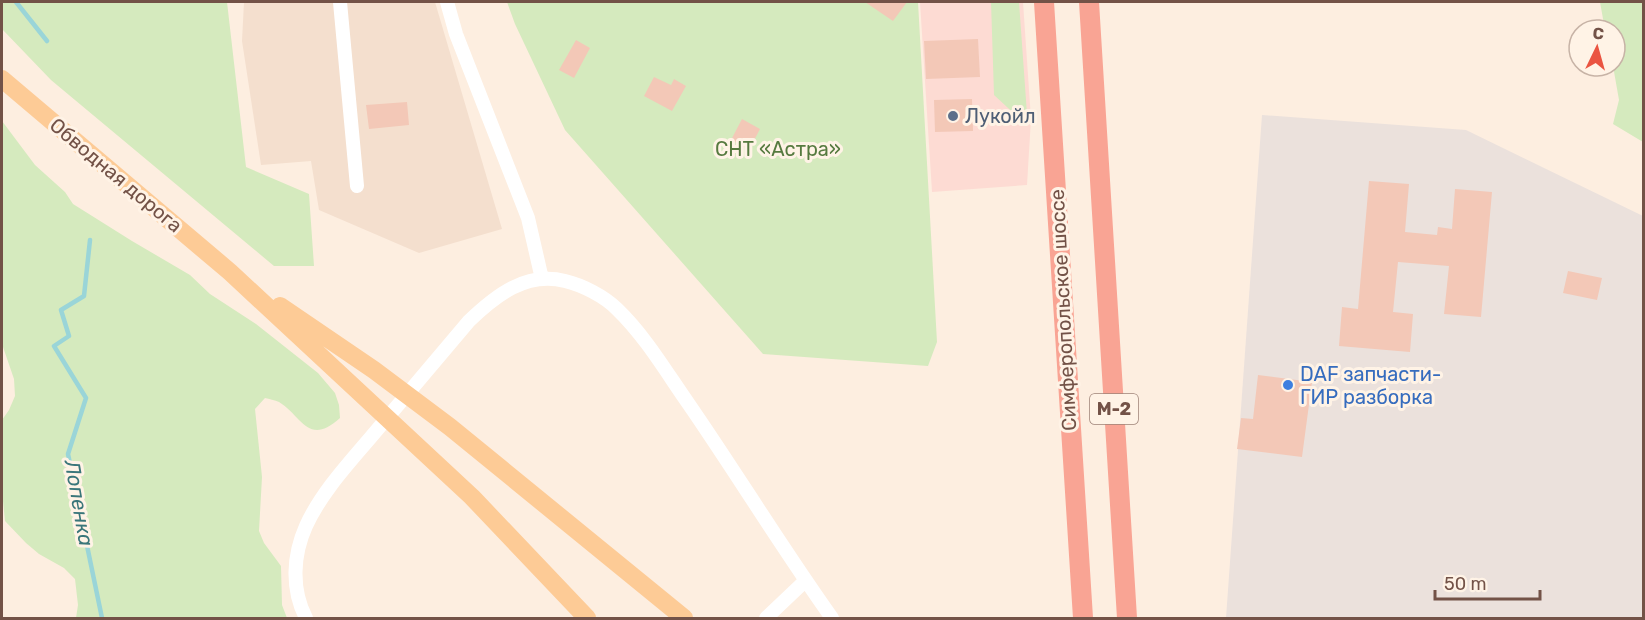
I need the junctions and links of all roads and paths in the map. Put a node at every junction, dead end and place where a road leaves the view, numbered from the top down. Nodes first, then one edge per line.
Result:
1 (340, 2) edge
2 (447, 2) edge
3 (1044, 2) edge
4 (1089, 2) edge
5 (2, 79) edge
6 (357, 186) dead end
7 (230, 272) junction
8 (542, 279) junction
9 (806, 581) junction
10 (769, 617) edge
11 (306, 618) edge
12 (587, 618) edge
13 (684, 618) edge
14 (832, 618) edge
15 (1083, 618) edge
16 (1127, 618) edge

1 - 6 street
2 - 8 street
3 - 15 highway, Симферопольское шоссе / М-2
4 - 16 highway, М-2
5 - 7 main road, Обводная дорога
7 - 12 main road
7 - 13 main road
8 - 9 street
8 - 11 street
9 - 10 street
9 - 14 street

